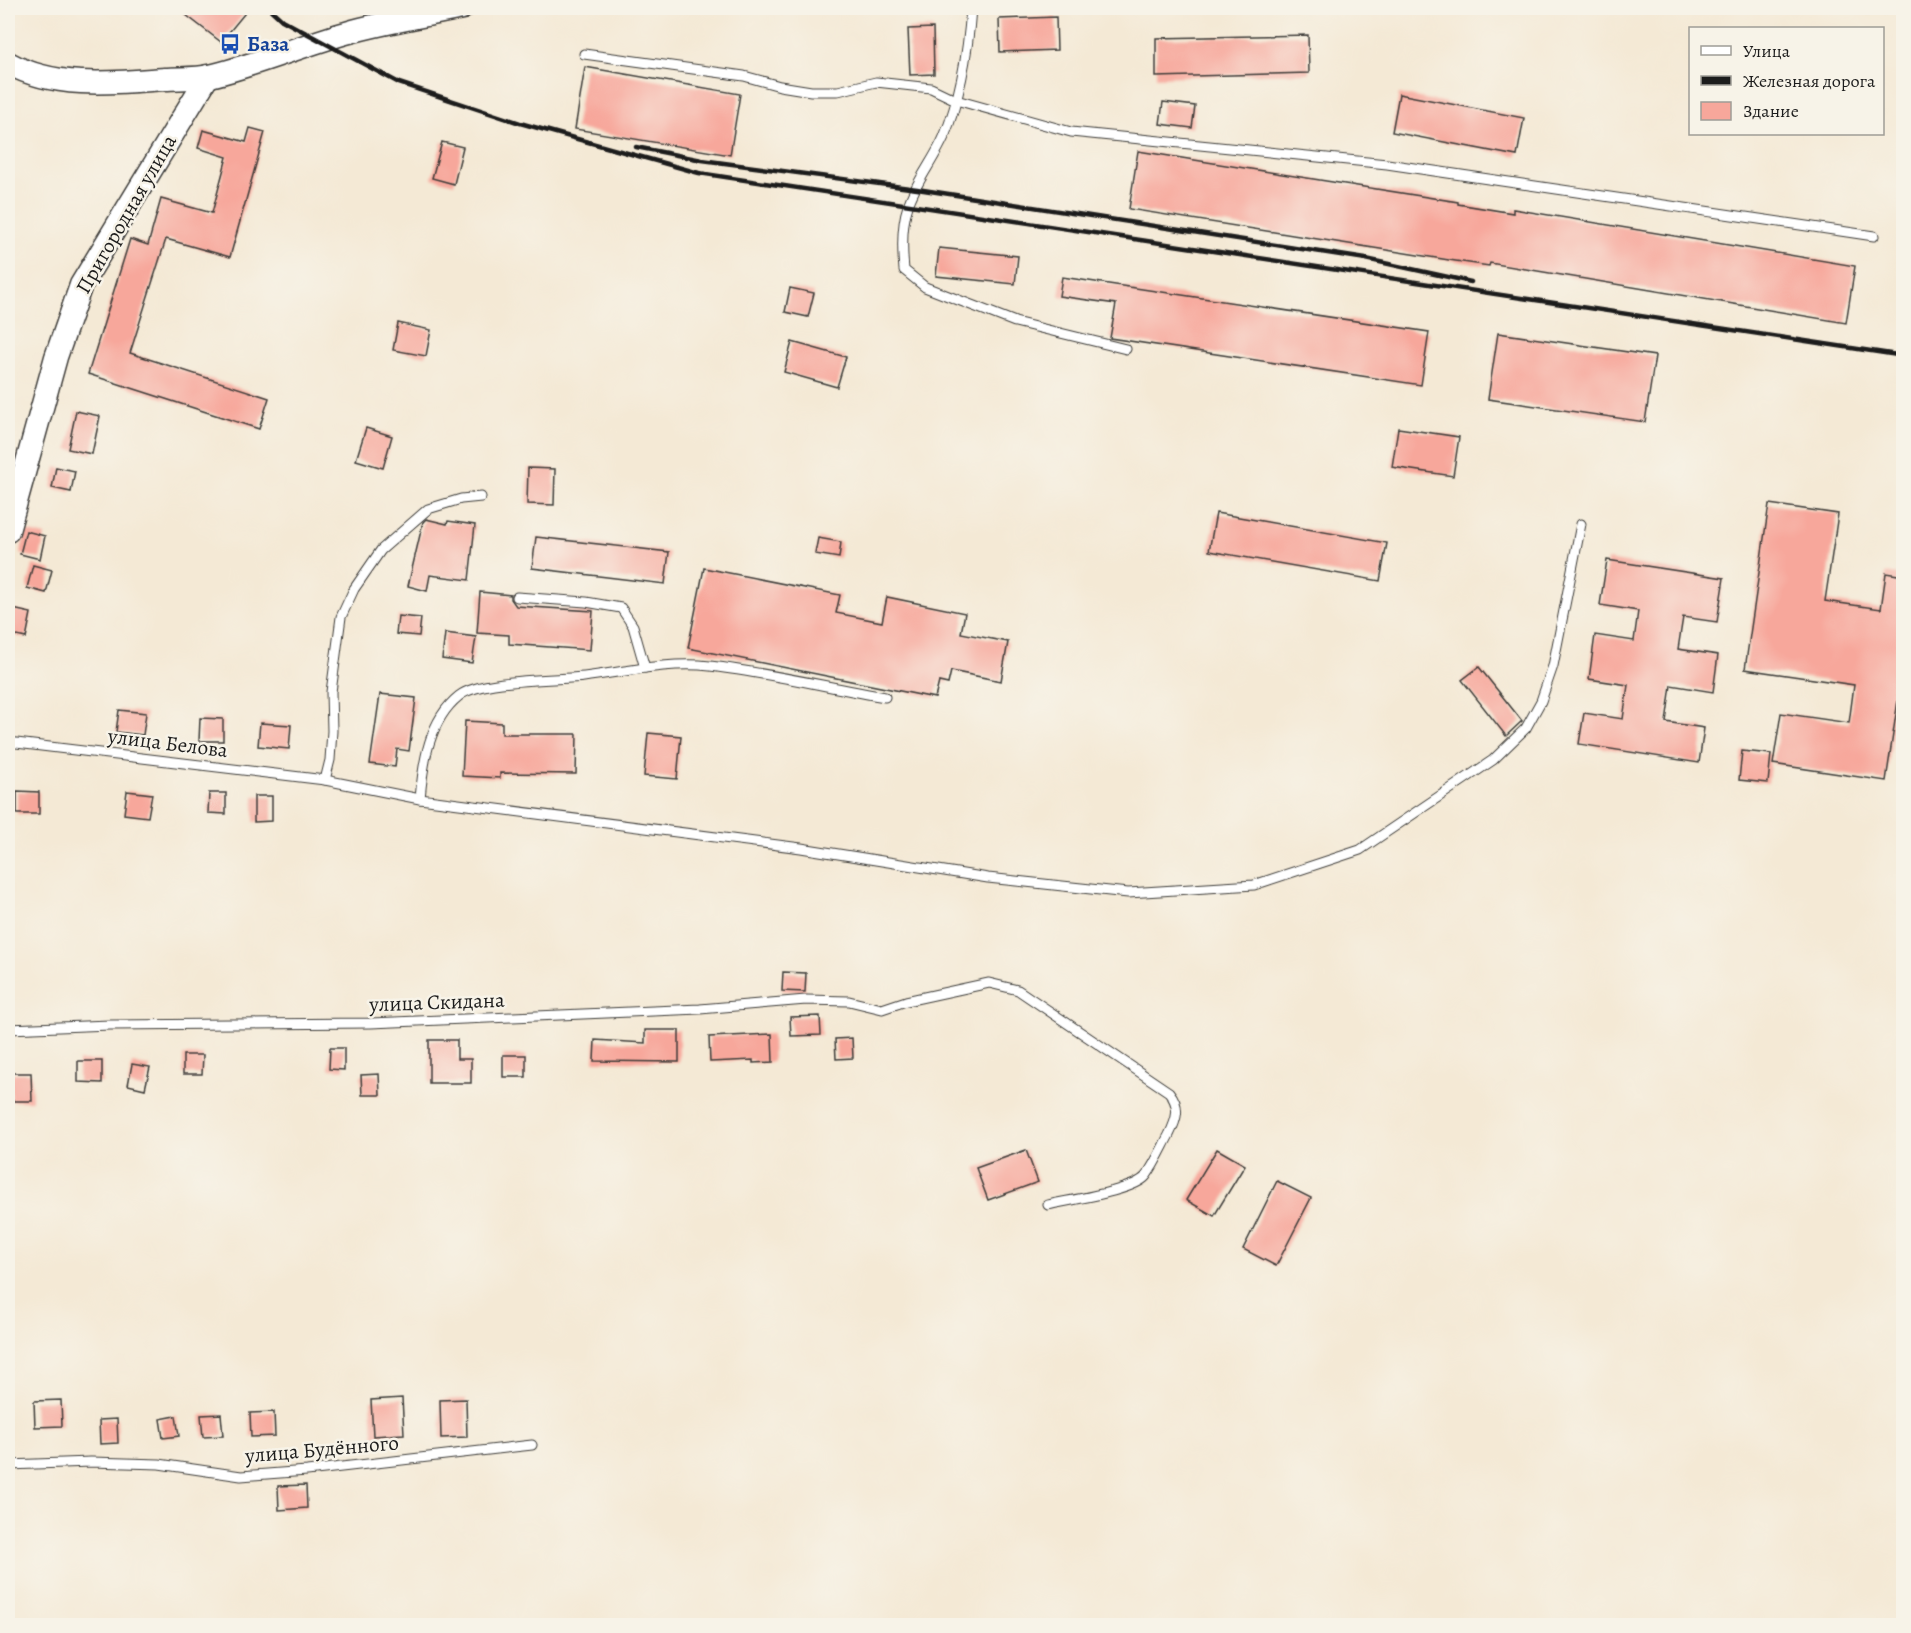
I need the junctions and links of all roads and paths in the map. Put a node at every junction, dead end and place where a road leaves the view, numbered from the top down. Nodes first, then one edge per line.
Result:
1 (462, 8) edge
2 (971, 8) edge
3 (584, 54) dead end
4 (8, 63) edge
5 (208, 76) junction
6 (956, 100) junction
7 (1874, 236) dead end
8 (1126, 349) dead end
9 (481, 497) dead end
10 (1581, 524) dead end
11 (8, 531) edge
12 (517, 597) dead end
13 (645, 668) junction
14 (885, 697) dead end
15 (8, 742) edge
16 (325, 780) junction
17 (420, 799) junction
18 (8, 1029) edge
19 (1048, 1205) dead end
20 (532, 1445) dead end
21 (8, 1465) edge

1 - 5 street
2 - 6 lane
3 - 6 lane
4 - 5 street
5 - 11 street, Пригородная улица
6 - 7 lane
6 - 8 lane
9 - 16 lane
10 - 17 lane, улица Белова
12 - 13 lane
13 - 14 lane
13 - 17 lane
15 - 16 lane, улица Белова
16 - 17 lane, улица Белова
18 - 19 lane, улица Скидана
20 - 21 lane, улица Будённого

